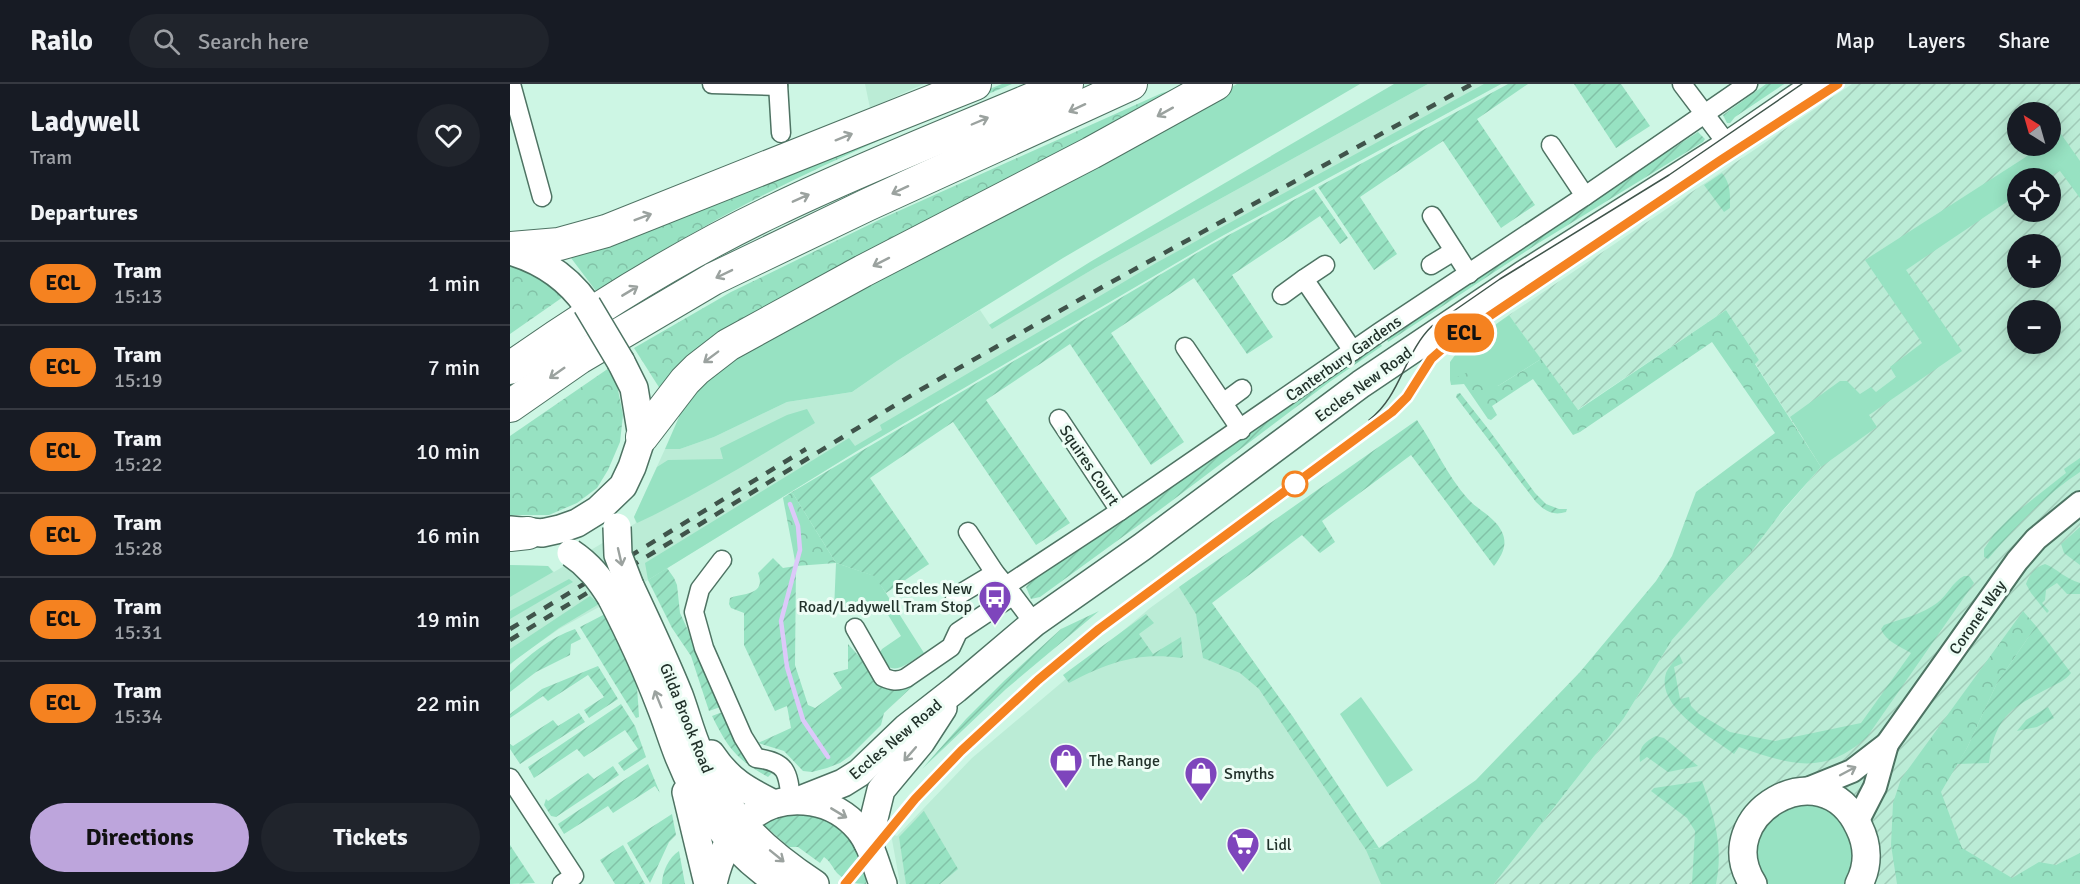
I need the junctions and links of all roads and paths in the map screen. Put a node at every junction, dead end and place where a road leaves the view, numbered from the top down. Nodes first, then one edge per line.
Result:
1 (511, 84) edge
2 (712, 84) edge
3 (975, 84) edge
4 (1067, 84) edge
5 (1131, 84) edge
6 (1216, 84) edge
7 (1682, 84) edge
8 (1748, 84) edge
9 (1817, 84) edge
10 (778, 85) edge
11 (1704, 114) junction
12 (787, 127) dead end
13 (1551, 145) dead end
14 (1728, 145) junction
15 (1586, 196) junction
16 (542, 197) dead end
17 (1431, 216) dead end
18 (510, 249) edge
19 (1454, 251) junction
20 (1325, 265) dead end
21 (1431, 265) dead end
22 (1469, 274) junction
23 (1304, 279) junction
24 (1282, 295) dead end
25 (1185, 347) dead end
26 (1353, 351) junction
27 (510, 368) edge
28 (1242, 389) dead end
29 (1223, 403) junction
30 (510, 406) edge
31 (1059, 419) dead end
32 (1241, 430) junction
33 (642, 437) junction
34 (623, 486) junction
35 (2080, 502) edge
36 (1120, 511) junction
37 (968, 532) dead end
38 (523, 533) edge
39 (722, 560) dead end
40 (1004, 585) junction
41 (621, 592) junction
42 (955, 597) dead end
43 (1034, 622) junction
44 (855, 628) dead end
45 (956, 689) junction
46 (680, 699) junction
47 (1887, 744) junction
48 (677, 754) junction
49 (510, 778) edge
50 (1805, 790) junction
51 (788, 801) junction
52 (1857, 822) junction
53 (736, 833) junction
54 (876, 869) edge
55 (1866, 877) edge
56 (1750, 882) edge
57 (562, 884) edge
58 (708, 884) edge
59 (713, 884) edge
60 (780, 884) edge
61 (815, 884) edge

1 - 16 street
2 - 10 street
18 -> 3 highway
27 -> 4 highway
5 -> 30 highway
6 -> 33 highway
7 - 11 street
8 - 11 street, Canterbury Gardens
9 - 14 main road, Eccles New Road
10 - 12 street
11 - 14 street
11 - 15 street, Canterbury Gardens
13 - 15 street
14 - 43 main road, Eccles New Road
15 - 22 street, Canterbury Gardens
17 - 19 street
18 - 33 main road, bridge
19 - 21 street
19 - 22 street
20 - 23 street
22 - 26 street, Canterbury Gardens
23 - 24 street
23 - 26 street
25 - 29 street
26 - 32 street, Canterbury Gardens
28 - 29 street
29 - 32 street
31 - 36 street, Squires Court
32 - 36 street, Canterbury Gardens
33 - 34 main road
34 - 38 main road
34 -> 41 main road, bridge
35 - 47 street, Coronet Way
36 - 40 street, Canterbury Gardens
37 - 40 street
38 - 41 main road, bridge
39 - 51 street
40 - 42 street
40 - 43 street
40 - 44 street
41 - 46 main road, Gilda Brook Road
48 -> 41 main road, Gilda Brook Road
43 - 45 main road, Eccles New Road
45 - 51 main road, Eccles New Road
45 -> 54 main road, Eccles New Road
46 - 51 main road
46 - 53 main road, Gilda Brook Road
50 -> 47 street
47 - 52 street
48 - 53 main road, Gilda Brook Road
48 - 58 main road
49 - 57 street
50 - 52 main road
50 - 56 main road
51 - 53 main road, Eccles New Road
51 -> 54 main road
52 - 55 main road
53 - 59 main road
53 - 60 main road, Gilda Brook Road
53 -> 61 main road, Gilda Brook Road

